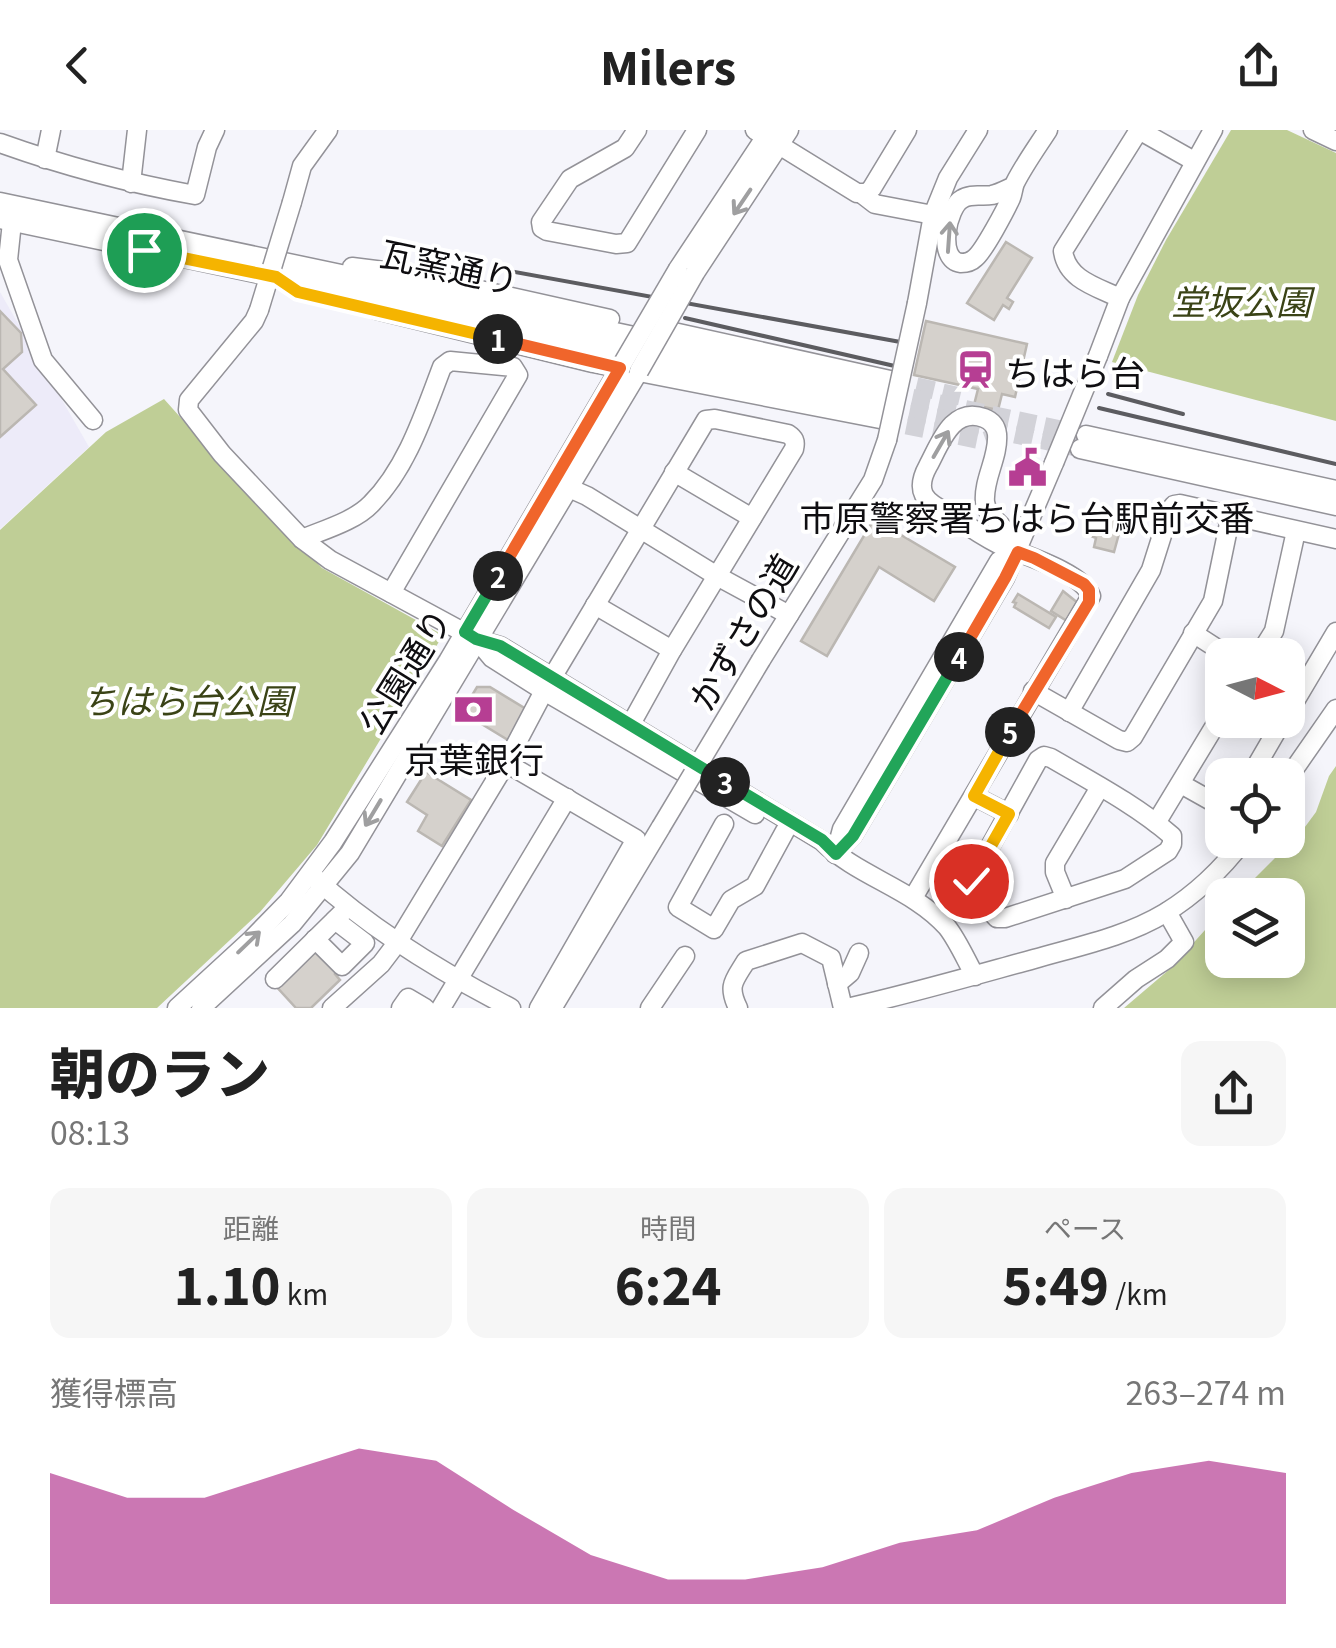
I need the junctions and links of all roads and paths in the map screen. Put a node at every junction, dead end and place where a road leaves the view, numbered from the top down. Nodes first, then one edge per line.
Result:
1 (51, 130) edge
2 (138, 130) edge
3 (215, 130) edge
4 (328, 130) edge
5 (636, 130) edge
6 (698, 130) edge
7 (907, 130) edge
8 (978, 130) edge
9 (1048, 130) edge
10 (1213, 130) edge
11 (1314, 130) edge
12 (772, 134) edge
13 (1336, 142) edge
14 (0, 144) edge
15 (45, 159) junction
16 (1194, 161) junction
17 (131, 183) junction
18 (1014, 186) junction
19 (862, 194) junction
20 (0, 202) edge
21 (933, 215) junction
22 (6, 220) edge
23 (279, 270) junction
24 (1120, 298) junction
25 (653, 328) junction
26 (629, 370) junction
27 (885, 400) junction
28 (93, 420) dead end
29 (674, 472) junction
30 (570, 488) junction
31 (1336, 490) edge
32 (1336, 506) edge
33 (1231, 514) junction
34 (752, 518) junction
35 (640, 530) junction
36 (1296, 530) junction
37 (1336, 539) edge
38 (302, 540) junction
39 (1018, 552) junction
40 (718, 576) junction
41 (391, 594) junction
42 (595, 605) junction
43 (788, 615) junction
44 (1336, 632) edge
45 (1194, 633) junction
46 (471, 636) junction
47 (1270, 638) edge
48 (1205, 640) edge
49 (672, 650) junction
50 (548, 684) junction
51 (1305, 684) edge
52 (1033, 692) junction
53 (1336, 709) edge
54 (1068, 712) junction
55 (631, 724) junction
56 (1208, 738) edge
57 (1302, 758) edge
58 (506, 763) junction
59 (1181, 784) junction
60 (1100, 787) junction
61 (974, 796) junction
62 (1205, 797) edge
63 (568, 798) junction
64 (1009, 814) junction
65 (1156, 823) junction
66 (724, 824) dead end
67 (785, 832) junction
68 (836, 854) junction
69 (1229, 858) edge
70 (317, 880) junction
71 (913, 898) junction
72 (1066, 899) junction
73 (349, 906) junction
74 (1167, 912) junction
75 (335, 920) junction
76 (316, 940) junction
77 (397, 943) junction
78 (859, 953) dead end
79 (685, 956) dead end
80 (975, 976) junction
81 (275, 980) dead end
82 (458, 980) junction
83 (837, 984) junction
84 (900, 1002) edge
85 (177, 1008) edge
86 (201, 1008) edge
87 (332, 1008) edge
88 (402, 1008) edge
89 (425, 1008) edge
90 (441, 1008) edge
91 (510, 1008) edge
92 (539, 1008) edge
93 (552, 1008) edge
94 (650, 1008) edge
95 (738, 1008) edge
96 (845, 1008) edge
97 (1103, 1008) edge

1 - 15 street
2 - 17 street
3 - 17 street
4 - 38 street, bridge
5 - 6 street
7 - 19 street
8 - 21 street, かずさの道
9 - 18 street
10 - 16 street
11 - 13 street
12 - 19 street
12 - 25 street, 公園通り, bridge
14 - 15 street
15 - 17 street
16 - 24 street
16 - 24 street
18 -> 18 street
19 - 21 street
20 - 23 street, 瓦窯通り
21 - 43 street, かずさの道, bridge
22 - 23 street, 瓦窯通り
22 - 28 street
23 - 25 street
23 - 26 street
23 - 27 street, 瓦窯通り
24 - 39 street, bridge
25 - 26 street, 公園通り, bridge
25 - 27 street
26 - 27 street
26 - 30 street, 公園通り
26 - 46 street, 公園通り
29 - 34 street
29 - 34 street
29 - 35 street
30 - 35 street
30 - 46 street, 公園通り
31 - 32 street
33 - 36 street
33 - 45 street
33 - 54 street
34 - 40 street
35 - 40 street
35 - 42 street
36 - 37 street
36 - 47 street
38 - 41 street
38 - 41 street
39 -> 39 street
39 - 52 street
39 - 68 street
40 - 43 street
40 - 49 street
41 - 46 street
42 - 49 street
42 - 50 street
43 - 93 street, かずさの道, bridge
44 - 51 street
45 - 48 street
45 - 54 street
46 - 50 street
46 - 70 street, 公園通り
49 - 55 street
50 - 55 street
50 - 58 street
50 - 67 street
52 - 54 street
52 - 61 street
53 - 57 street
55 - 68 street
56 - 59 street
58 - 63 street
58 - 77 street
59 - 62 street
59 - 65 street
60 - 64 street
60 - 65 street
60 - 72 street
61 - 64 street
61 - 71 street
63 - 82 street
63 - 92 street
64 - 72 street
65 - 72 street
66 - 67 street
67 - 68 street
68 - 71 street
69 - 74 street
70 - 73 street
85 -> 70 street, 公園通り
70 - 86 street, 公園通り
71 - 80 street
73 - 75 street
73 - 77 street
74 - 80 street
74 - 97 street
75 - 76 street
75 - 76 street
76 - 81 street
77 - 82 street
77 - 87 street
78 - 83 street
79 - 94 street
80 - 84 street
82 - 90 street
82 - 91 street
83 - 95 street
83 - 96 street
84 - 96 street
88 - 89 street

